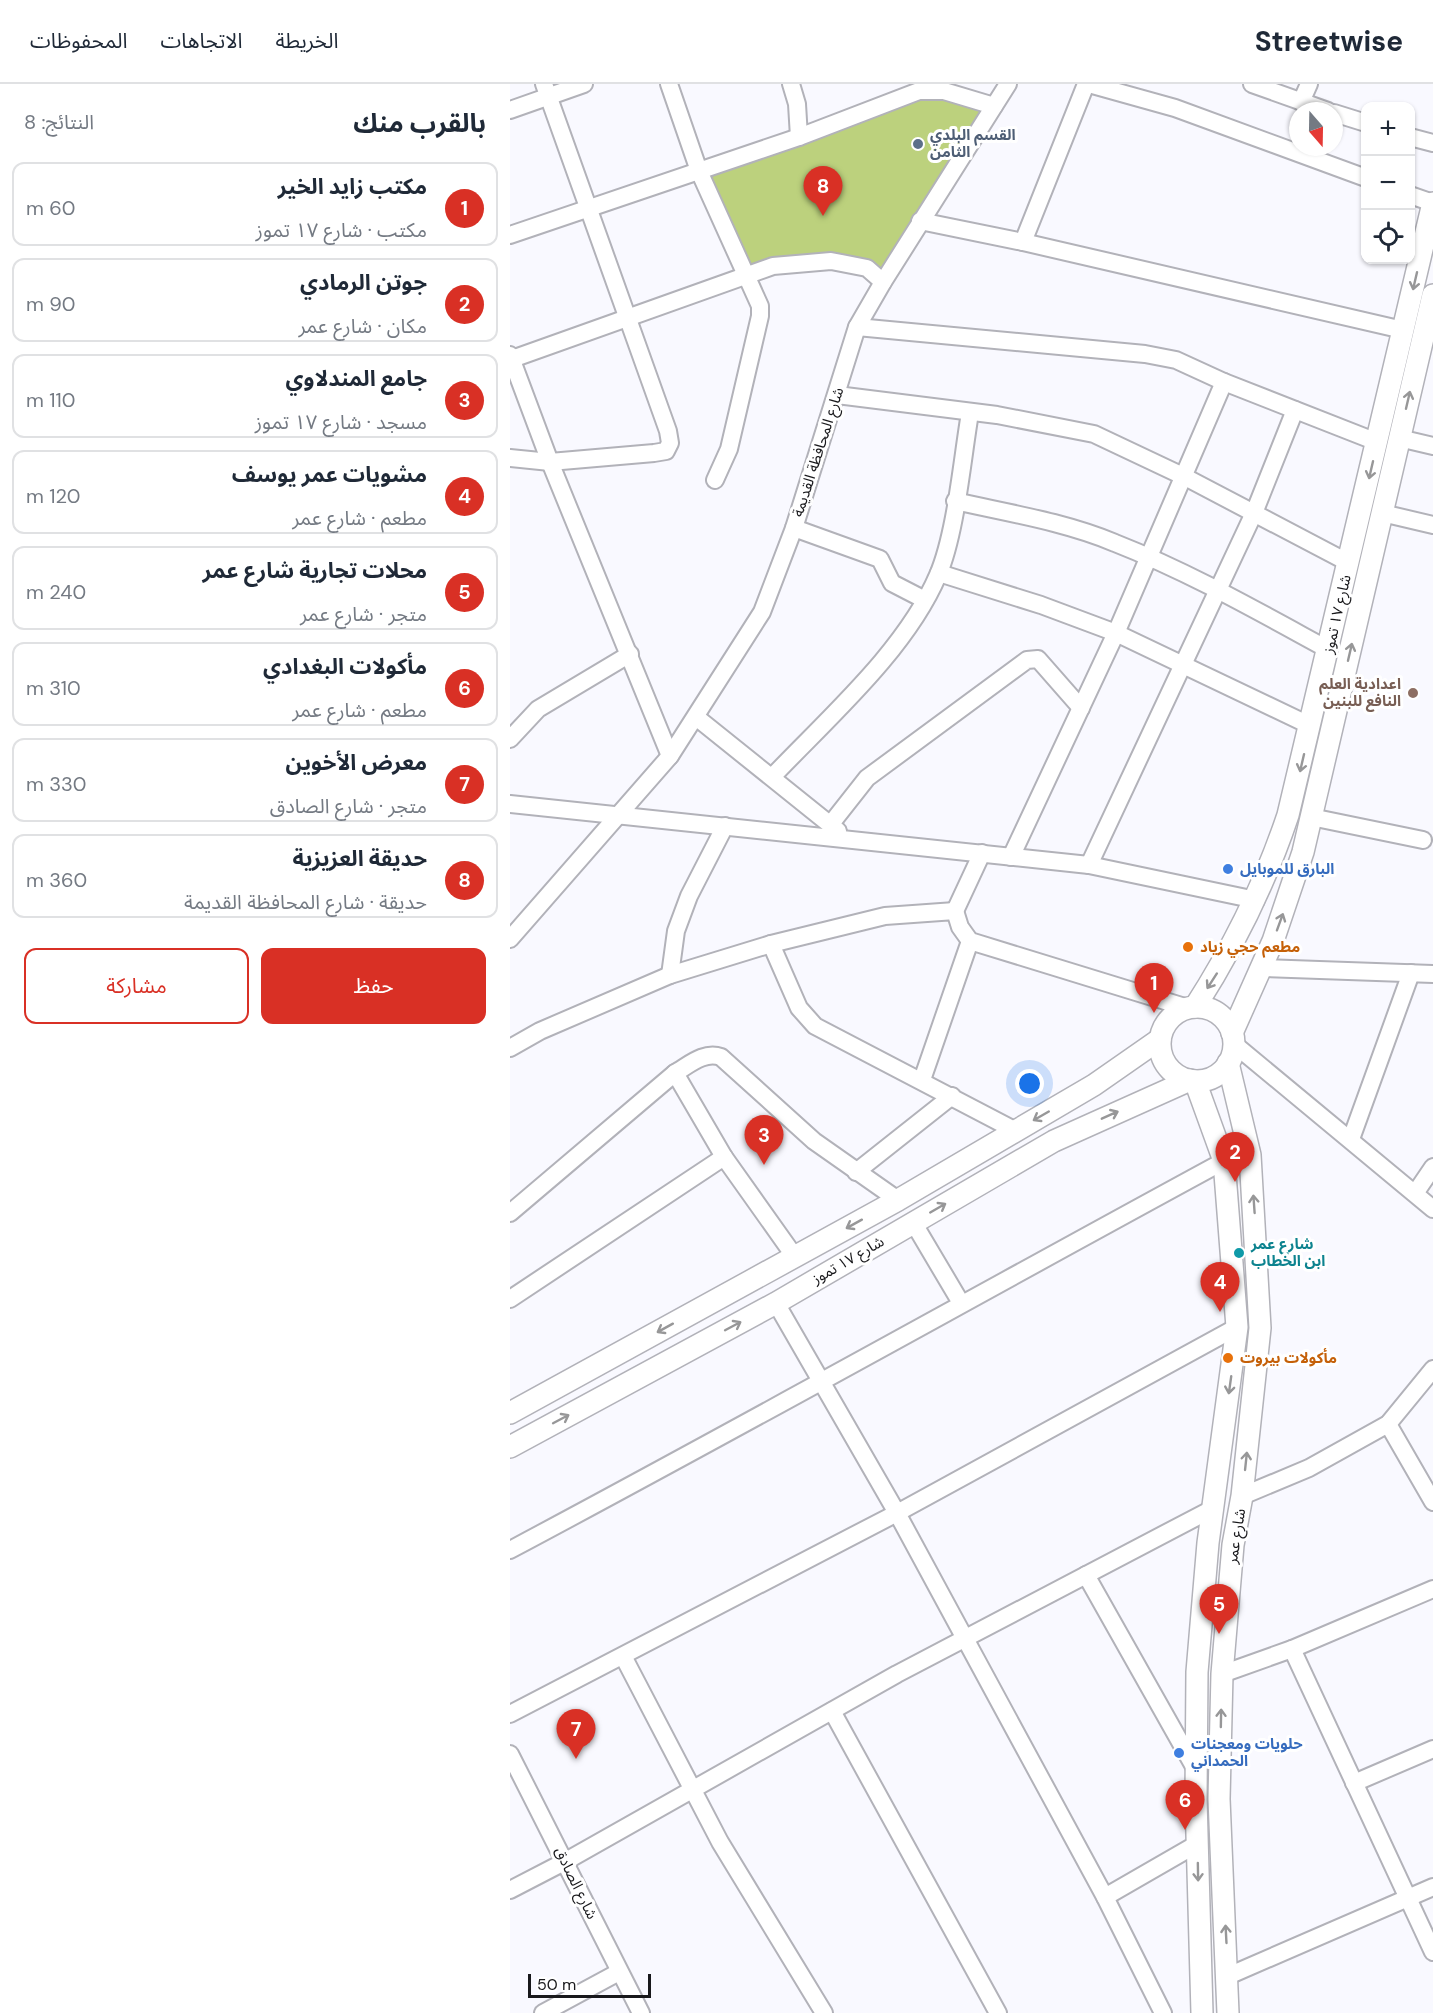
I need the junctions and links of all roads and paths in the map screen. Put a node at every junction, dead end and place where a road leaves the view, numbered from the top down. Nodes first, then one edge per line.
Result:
1 (584, 84) edge
2 (669, 84) edge
3 (791, 84) edge
4 (1008, 84) edge
5 (1087, 84) edge
6 (1251, 84) edge
7 (1309, 84) edge
8 (546, 90) edge
9 (1301, 102) joint
10 (994, 106) junction
11 (510, 110) edge
12 (1343, 116) edge
13 (1361, 122) edge
14 (799, 137) junction
15 (1415, 138) edge
16 (1433, 143) edge
17 (699, 171) junction
18 (1361, 177) edge
19 (1415, 197) edge
20 (1433, 203) edge
21 (590, 207) junction
22 (920, 221) junction
23 (510, 235) edge
24 (1023, 242) junction
25 (746, 274) junction
26 (883, 282) junction
27 (1433, 295) edge
28 (628, 316) junction
29 (857, 327) junction
30 (1403, 330) junction
31 (511, 357) edge
32 (1224, 382) junction
33 (837, 395) junction
34 (1295, 410) junction
35 (970, 413) junction
36 (1399, 438) junction
37 (1377, 442) junction
38 (1433, 446) edge
39 (510, 458) edge
40 (550, 462) junction
41 (1185, 477) junction
42 (715, 480) dead end
43 (955, 501) junction
44 (1254, 513) junction
45 (1382, 513) junction
46 (1433, 525) edge
47 (794, 528) junction
48 (1149, 557) junction
49 (1349, 563) junction
50 (939, 573) junction
51 (1218, 591) junction
52 (925, 600) junction
53 (1116, 633) junction
54 (1329, 650) junction
55 (630, 654) junction
56 (1184, 664) junction
57 (1080, 708) junction
58 (696, 717) junction
59 (1311, 726) junction
60 (510, 739) edge
61 (670, 756) junction
62 (773, 777) junction
63 (510, 804) edge
64 (621, 814) junction
65 (1311, 818) junction
66 (830, 825) junction
67 (725, 826) junction
68 (848, 839) junction
69 (1423, 840) dead end
70 (982, 853) junction
71 (1011, 857) junction
72 (1089, 865) junction
73 (1256, 900) junction
74 (955, 911) junction
75 (510, 939) edge
76 (970, 941) junction
77 (771, 944) junction
78 (1263, 968) junction
79 (1411, 974) junction
80 (1433, 974) edge
81 (670, 975) junction
82 (1192, 1008) junction
83 (1160, 1039) junction
84 (1231, 1047) junction
85 (510, 1048) edge
86 (675, 1073) junction
87 (922, 1080) junction
88 (1192, 1081) junction
89 (952, 1096) junction
90 (1016, 1131) junction
91 (1352, 1139) junction
92 (724, 1157) junction
93 (1224, 1161) junction
94 (1433, 1167) edge
95 (856, 1172) junction
96 (1416, 1192) junction
97 (898, 1200) junction
98 (1433, 1209) edge
99 (510, 1213) edge
100 (913, 1222) junction
101 (795, 1257) junction
102 (510, 1299) edge
103 (777, 1303) junction
104 (961, 1303) junction
105 (1237, 1327) junction
106 (1433, 1370) edge
107 (822, 1381) junction
108 (510, 1413) edge
109 (1388, 1424) junction
110 (510, 1447) edge
111 (1242, 1496) junction
112 (1433, 1502) edge
113 (1212, 1509) junction
114 (897, 1513) junction
115 (510, 1550) edge
116 (1086, 1575) junction
117 (1433, 1589) edge
118 (963, 1639) junction
119 (1292, 1649) junction
120 (623, 1656) junction
121 (1222, 1674) junction
122 (832, 1711) junction
123 (510, 1714) edge
124 (1433, 1749) edge
125 (510, 1754) edge
126 (1196, 1770) junction
127 (1354, 1783) junction
128 (692, 1790) junction
129 (1197, 1844) junction
130 (566, 1861) junction
131 (1433, 1887) edge
132 (510, 1890) edge
133 (1105, 1897) junction
134 (1408, 1898) junction
135 (1433, 1952) edge
136 (619, 1972) junction
137 (1228, 1976) junction
138 (543, 2013) edge
139 (640, 2013) edge
140 (824, 2013) edge
141 (998, 2013) edge
142 (1163, 2013) edge
143 (1202, 2013) edge
144 (1228, 2013) edge

1 - 8 street
2 - 17 street
3 - 14 street
4 - 10 street, شارع المحافظة القديمة
5 - 18 street
5 - 24 street
6 - 9 street
7 - 9 street
8 - 11 street
8 - 21 street
10 - 14 street
10 - 22 street, شارع المحافظة القديمة
12 - 13 street
14 - 17 street
15 - 16 street
17 - 21 street
17 - 25 street
19 - 20 street
20 -> 30 main road, شارع ١٧ تموز
21 - 23 street
21 - 28 street
22 - 24 street
22 - 26 street, شارع المحافظة القديمة
24 - 30 street
25 - 26 street
25 - 28 street
25 - 42 street
26 - 29 street, شارع المحافظة القديمة
36 -> 27 main road, شارع ١٧ تموز
28 - 31 street
28 - 40 street
29 - 32 street
29 - 33 street, شارع المحافظة القديمة
30 - 37 main road, شارع ١٧ تموز
31 - 40 street
32 - 34 street
32 - 41 street
33 - 35 street
33 - 47 street, شارع المحافظة القديمة
34 - 37 street
34 - 44 street
35 - 41 street
35 - 43 street
36 - 38 street
36 - 45 main road, شارع ١٧ تموز
37 -> 49 main road, شارع ١٧ تموز
39 - 40 street
40 - 55 street
41 - 44 street
41 - 48 street
43 - 48 street
43 - 50 street
44 - 49 street
44 - 51 street
45 - 46 street
65 -> 45 main road, شارع ١٧ تموز
47 - 52 street
47 - 58 street, شارع المحافظة القديمة
48 - 51 street
48 - 53 street
49 - 54 main road, شارع ١٧ تموز
50 - 52 street
50 - 53 street
51 - 54 street
51 - 56 street
52 - 62 street
53 - 56 street
53 - 57 street
54 - 59 main road, شارع ١٧ تموز
55 - 60 street
55 - 61 street
56 - 59 street
56 - 72 street
57 - 66 street
57 - 71 street
58 - 61 street, شارع المحافظة القديمة
58 - 62 street
59 -> 73 main road, شارع ١٧ تموز
61 - 64 street, شارع المحافظة القديمة
62 - 66 street
63 - 64 street
64 - 67 street
64 - 75 street, شارع المحافظة القديمة
65 - 69 street
78 -> 65 main road, شارع ١٧ تموز
66 - 68 street
67 - 68 street
67 - 81 street
68 - 70 street
70 - 71 street
70 - 74 street
71 - 72 street
72 - 73 street
73 -> 82 main road, شارع ١٧ تموز
74 - 76 street
74 - 77 street
76 - 82 street
76 - 87 street
77 - 81 street
77 - 87 street
78 - 79 street
78 - 84 main road, شارع ١٧ تموز
79 - 80 street
79 - 91 street
81 - 85 street
82 - 83 main road
82 - 84 main road
83 - 88 main road
83 -> 90 main road, شارع ١٧ تموز
84 - 88 main road
84 - 91 street
111 -> 84 main road, شارع عمر
86 - 92 street
86 - 95 street
86 - 99 street
87 - 89 street
88 - 93 main road, شارع عمر
100 -> 88 main road, شارع ١٧ تموز
89 - 90 street
89 - 95 street
90 - 97 main road, شارع ١٧ تموز
91 - 96 street
92 - 101 street
92 - 102 street
93 - 104 street
93 - 105 main road, شارع عمر
94 - 96 street
95 - 97 street
96 - 98 street
97 -> 101 main road, شارع ١٧ تموز
100 - 103 main road, شارع ١٧ تموز
100 - 104 street
101 -> 108 main road, شارع ١٧ تموز
103 - 107 street
110 -> 103 main road, شارع ١٧ تموز
104 - 107 street
105 -> 113 main road, شارع عمر
105 - 114 street
106 - 109 street
107 - 114 street
107 - 115 street
109 - 111 street
109 - 112 street
111 - 121 main road, شارع عمر
113 - 116 street
113 - 126 main road, شارع عمر
114 - 118 street
114 - 120 street
116 - 118 street
116 - 126 street
117 - 119 street
118 - 122 street
118 - 133 street
119 - 121 street
119 - 127 street
120 - 123 street
120 - 128 street
137 -> 121 main road, شارع عمر
122 - 128 street
122 - 141 street
124 - 127 street
125 - 130 street, شارع الصادق
126 - 129 main road, شارع عمر
127 - 134 street
128 - 130 street
128 - 140 street
129 - 133 street
129 -> 143 main road, شارع عمر
130 - 132 street
130 - 136 street, شارع الصادق
131 - 134 street
133 - 142 street
134 - 135 street
134 - 137 street
136 - 138 street
136 - 139 street, شارع الصادق
137 - 144 main road, شارع عمر

